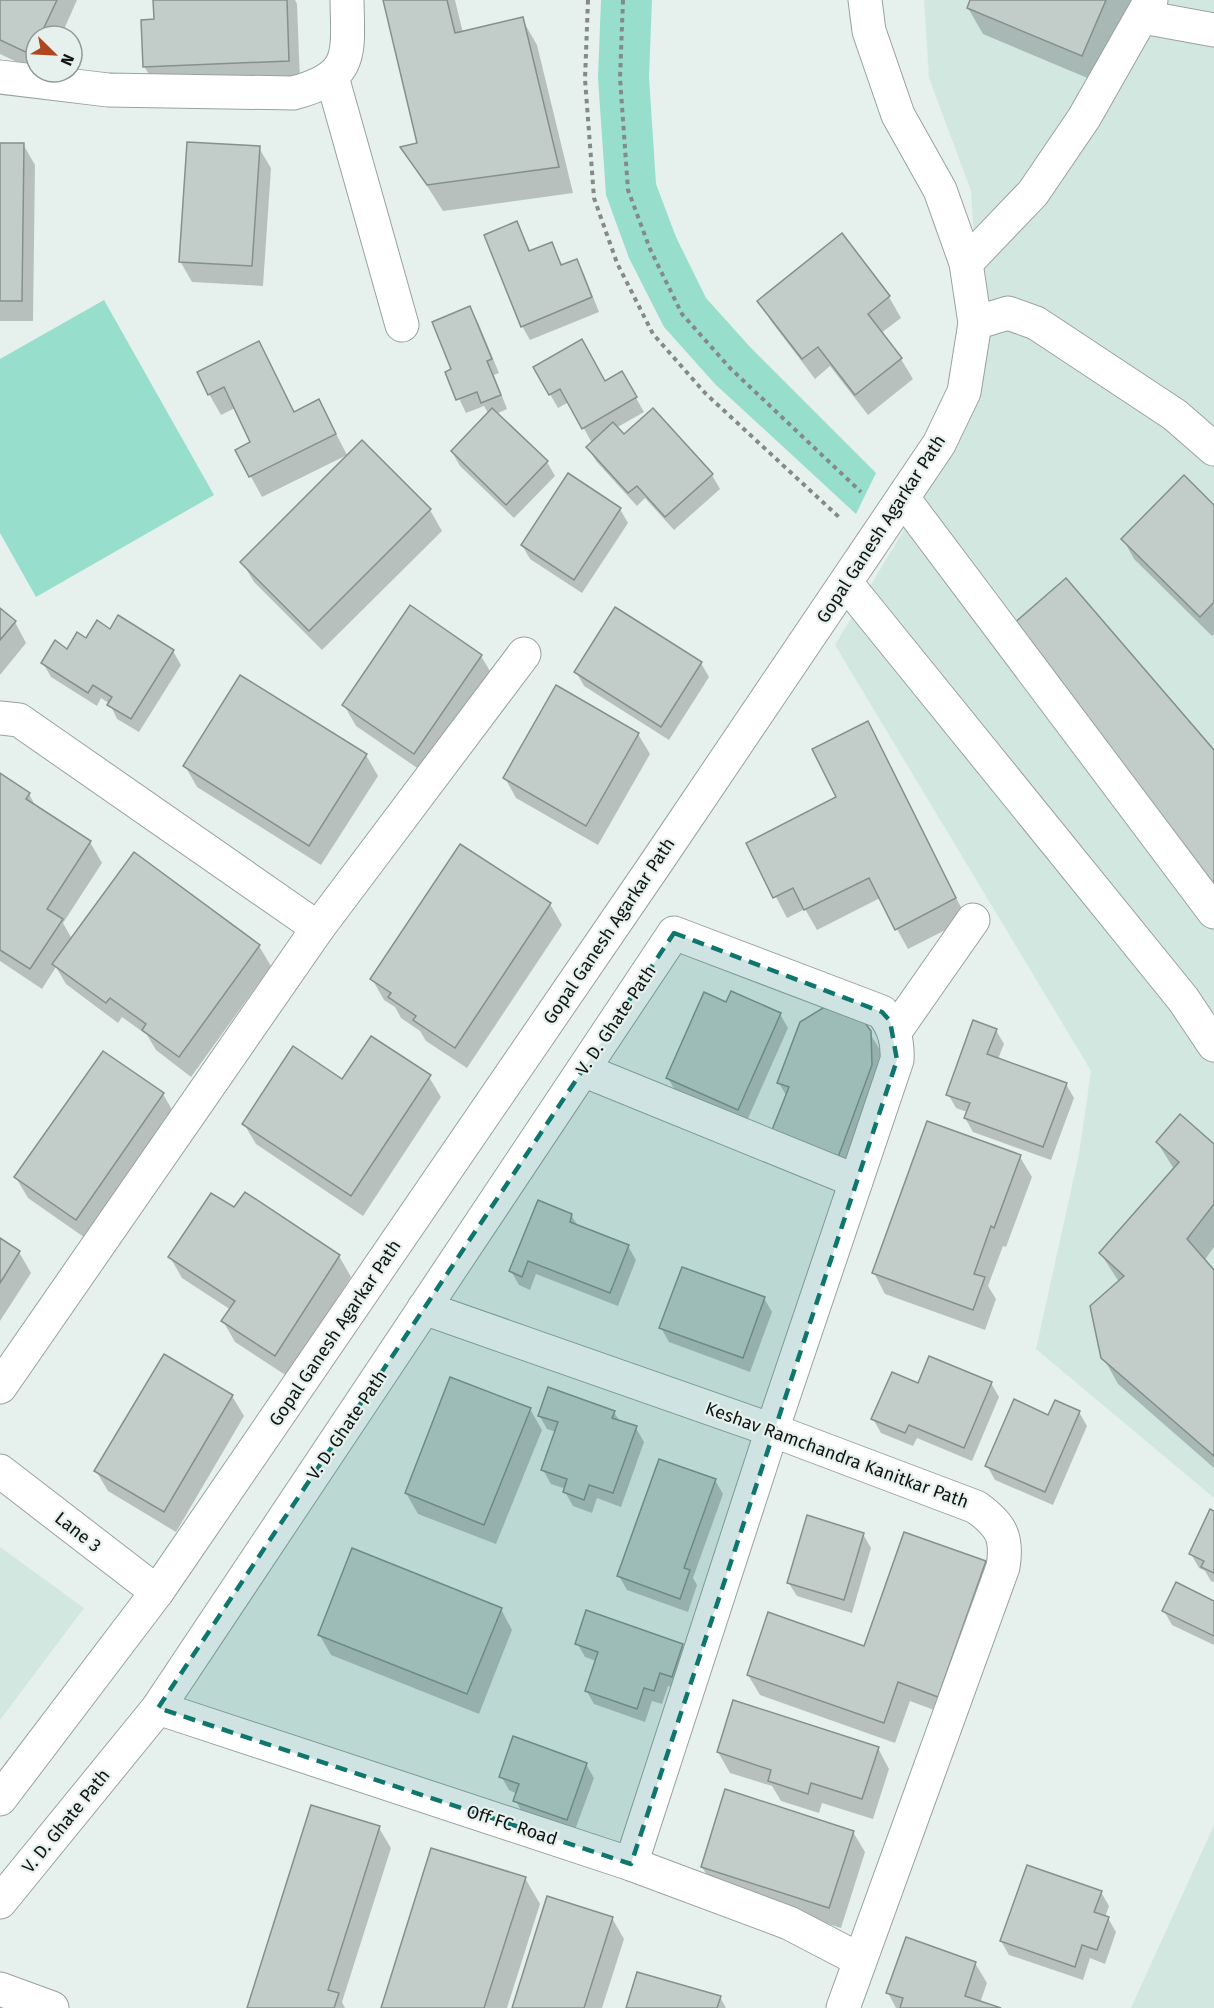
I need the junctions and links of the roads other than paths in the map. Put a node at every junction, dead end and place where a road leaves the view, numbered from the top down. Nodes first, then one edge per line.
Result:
1 (347, 0) edge
2 (866, 0) edge
3 (1147, 8) edge
4 (1214, 30) edge
5 (0, 77) edge
6 (332, 78) junction
7 (966, 263) junction
8 (975, 323) junction
9 (402, 325) dead end
10 (1214, 449) edge
11 (903, 498) junction
12 (846, 583) junction
13 (524, 654) dead end
14 (0, 718) edge
15 (1214, 912) edge
16 (973, 920) dead end
17 (318, 928) junction
18 (894, 1033) junction
19 (1214, 1045) edge
20 (583, 1070) junction
21 (856, 1181) junction
22 (424, 1308) junction
23 (0, 1387) edge
24 (772, 1430) junction
25 (0, 1471) edge
26 (157, 1593) junction
27 (158, 1708) junction
28 (0, 1799) edge
29 (631, 1864) junction
30 (0, 1902) edge
31 (860, 1960) junction
32 (0, 1989) edge
33 (52, 2008) edge
34 (843, 2008) edge

1 - 6 street
2 - 7 street, Gopal Ganesh Agarkar Path
3 - 4 street
3 - 7 street
5 - 6 street
6 - 9 street
7 - 8 street, Gopal Ganesh Agarkar Path
8 - 10 street
8 - 11 street, Gopal Ganesh Agarkar Path
11 - 12 street, Gopal Ganesh Agarkar Path
11 - 15 street
12 - 19 street
12 - 26 street, Gopal Ganesh Agarkar Path
13 - 17 street
14 - 17 street
16 - 18 street
17 - 23 street
18 - 20 street, V. D. Ghate Path
18 - 21 street
20 - 21 street
20 - 22 street, V. D. Ghate Path
21 - 24 street
22 - 24 street, Keshav Ramchandra Kanitkar Path
22 - 27 street, V. D. Ghate Path
24 - 29 street
24 - 31 street, Keshav Ramchandra Kanitkar Path
25 - 26 street, Lane 3
26 - 28 street, Gopal Ganesh Agarkar Path
27 - 29 street, Off FC Road
27 - 30 street, V. D. Ghate Path
29 - 31 street, Off FC Road
31 - 34 street, Keshav Ramchandra Kanitkar Path
32 - 33 street

